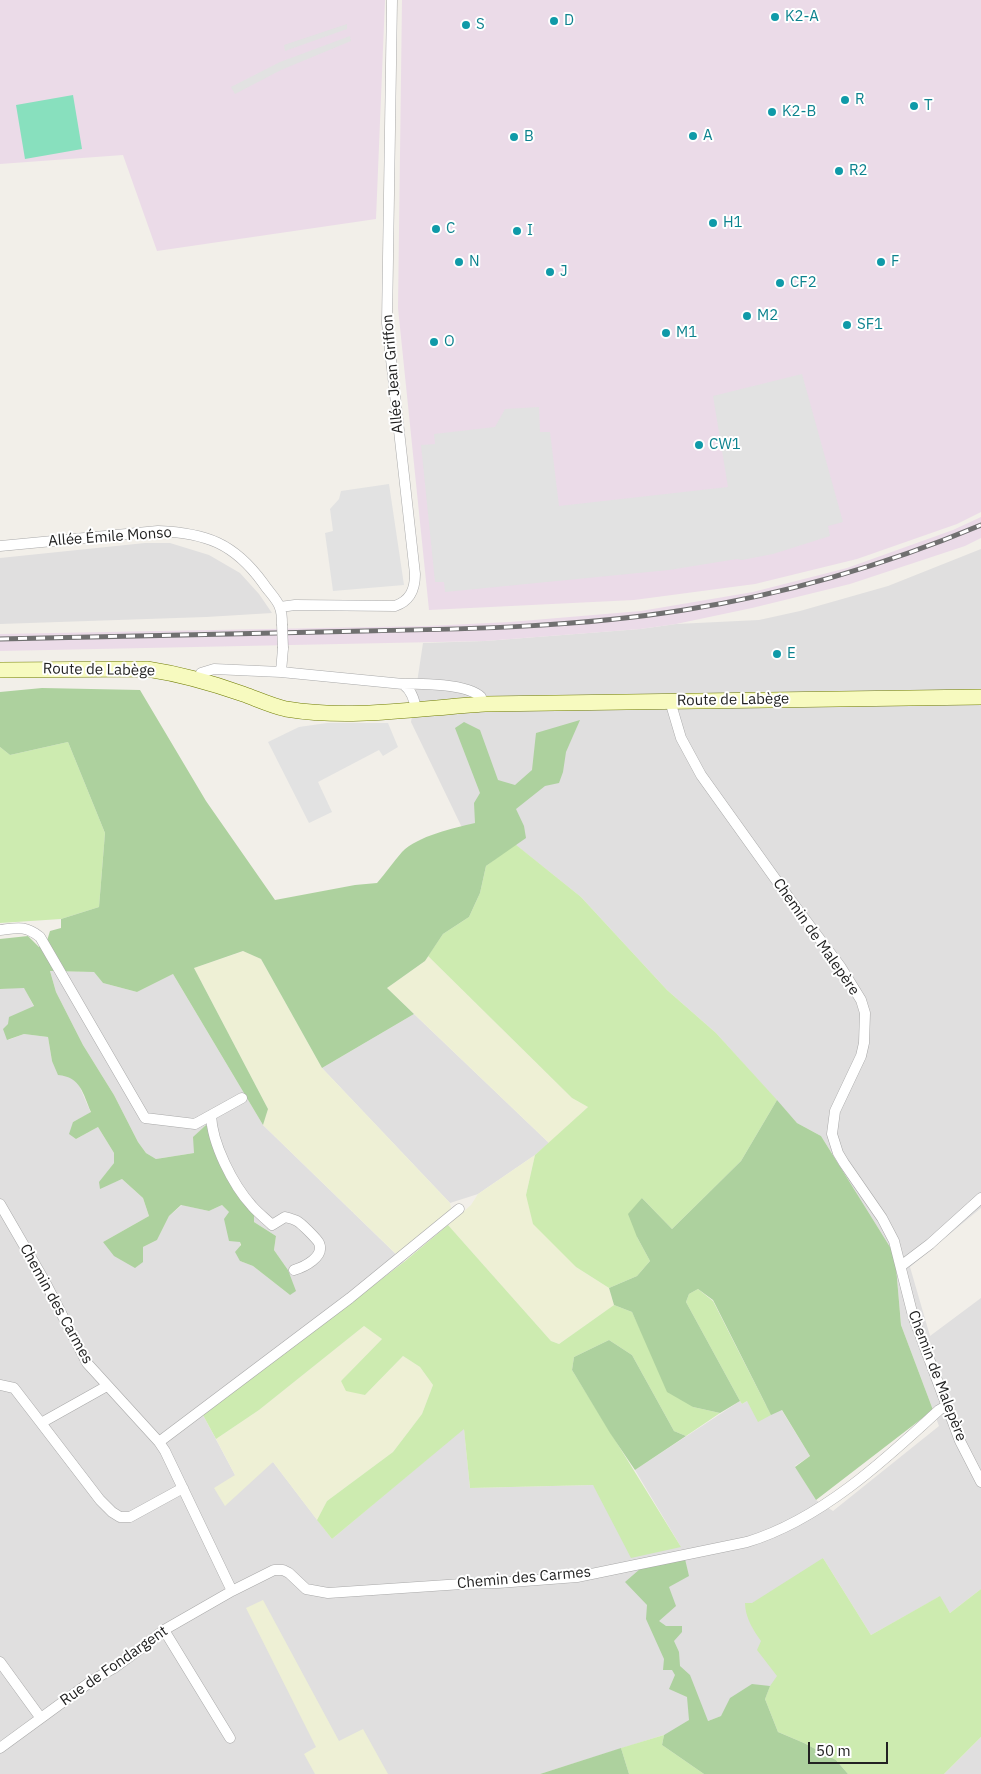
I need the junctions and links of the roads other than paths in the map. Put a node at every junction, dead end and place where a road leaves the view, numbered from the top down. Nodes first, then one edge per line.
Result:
1 (392, 0) edge
2 (0, 546) edge
3 (280, 607) junction
4 (0, 670) edge
5 (281, 672) junction
6 (198, 680) junction
7 (403, 684) junction
8 (981, 697) edge
9 (670, 701) junction
10 (485, 704) junction
11 (416, 711) junction
12 (0, 930) edge
13 (242, 1098) dead end
14 (211, 1115) junction
15 (981, 1198) edge
16 (0, 1204) edge
17 (459, 1210) dead end
18 (900, 1266) junction
19 (294, 1270) dead end
20 (0, 1385) edge
21 (107, 1386) junction
22 (946, 1406) junction
23 (41, 1423) junction
24 (159, 1442) junction
25 (981, 1482) edge
26 (183, 1488) junction
27 (232, 1590) junction
28 (164, 1630) junction
29 (0, 1662) edge
30 (40, 1717) junction
31 (230, 1738) dead end
32 (0, 1748) edge

1 - 3 street, Allée Jean Griffon
2 - 3 street, Allée Émile Monso
3 - 5 street, bridge
4 - 6 main road, Route de Labège
5 - 6 street
5 - 7 street
6 - 11 main road, Route de Labège
7 - 10 street
7 - 11 street
8 - 9 main road, Route de Labège
9 - 10 main road, Route de Labège
9 - 18 street, Chemin de Malepère
10 - 11 main road, Route de Labège
12 - 14 street
13 - 14 street
14 - 19 street
15 - 18 street
16 - 21 street, Chemin des Carmes
17 - 24 street
18 - 22 street, Chemin de Malepère
20 - 23 street
21 - 23 street
21 - 24 street, Chemin des Carmes
22 - 25 street, Chemin de Malepère
22 - 27 street, Chemin des Carmes
23 - 26 street
24 - 26 street, Chemin des Carmes
26 - 27 street, Chemin des Carmes
27 - 28 street, Rue de Fondargent
28 - 30 street, Rue de Fondargent
28 - 31 street
29 - 30 street
30 - 32 street, Rue de Fondargent

